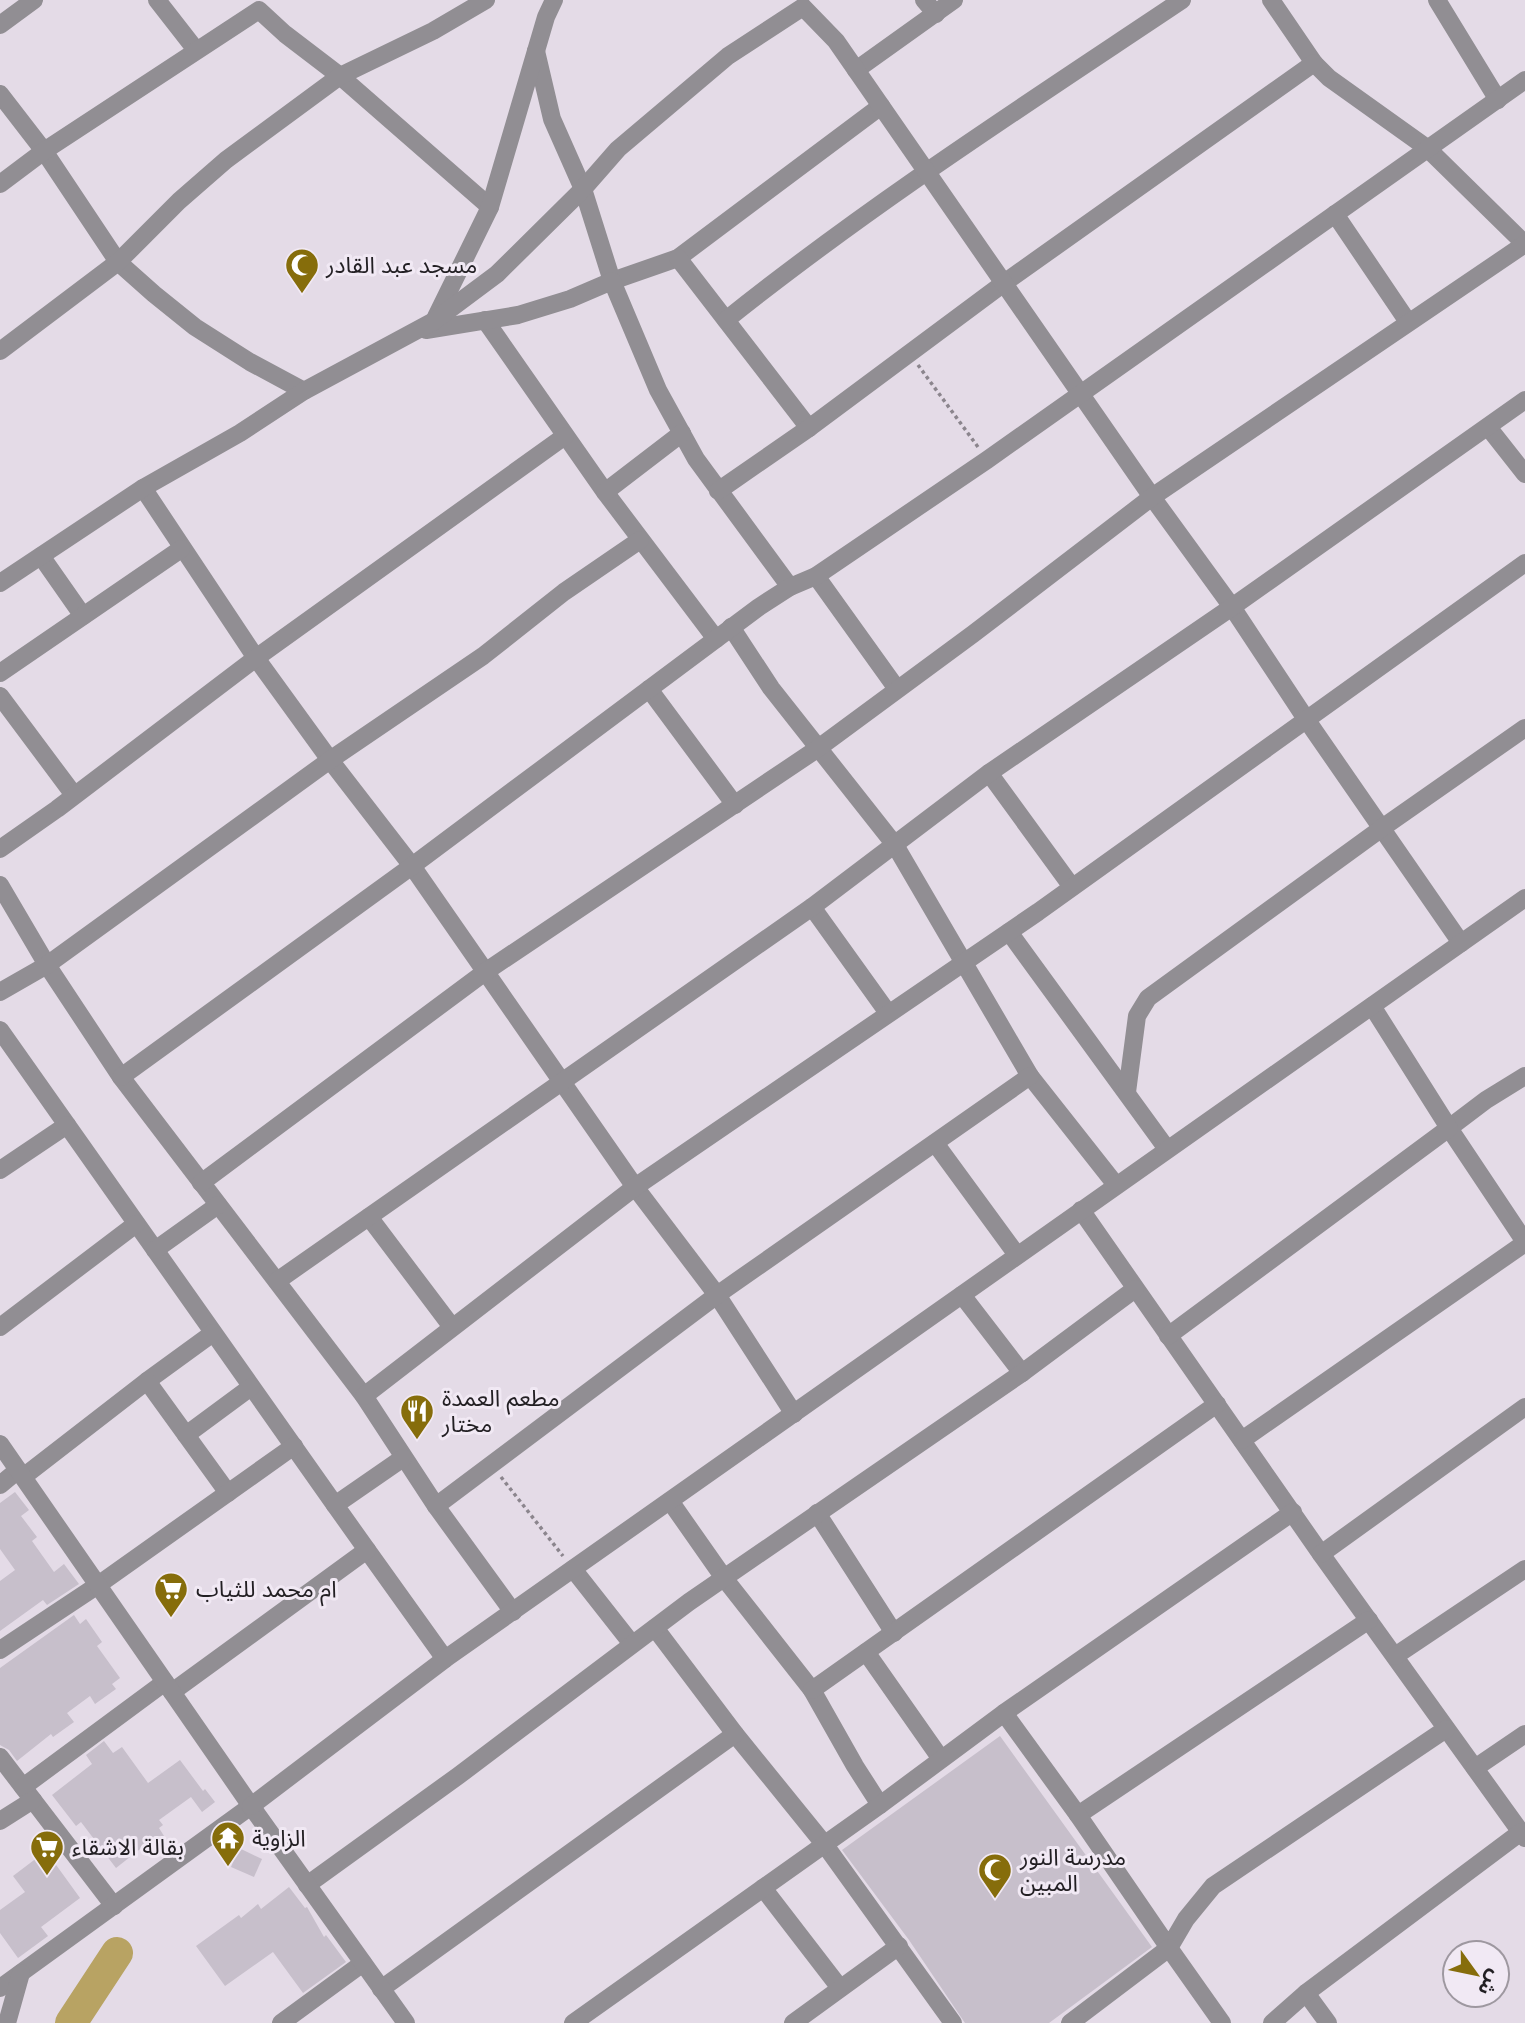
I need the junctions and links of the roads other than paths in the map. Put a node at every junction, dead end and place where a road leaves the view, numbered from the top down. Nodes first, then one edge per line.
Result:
1 (34, 0) edge
2 (157, 0) edge
3 (486, 0) edge
4 (554, 0) edge
5 (954, 0) edge
6 (1182, 0) edge
7 (1271, 0) edge
8 (1437, 0) edge
9 (803, 2) edge
10 (256, 5) edge
11 (930, 7) edge
12 (0, 25) edge
13 (195, 50) junction
14 (536, 51) junction
15 (1314, 63) junction
16 (856, 70) junction
17 (340, 76) junction
18 (1525, 80) edge
19 (0, 94) edge
20 (1498, 100) junction
21 (881, 106) junction
22 (1427, 148) junction
23 (44, 151) junction
24 (927, 171) junction
25 (0, 184) edge
26 (583, 189) junction
27 (490, 207) junction
28 (1335, 214) junction
29 (1525, 244) edge
30 (678, 258) junction
31 (118, 262) junction
32 (612, 281) junction
33 (1004, 283) junction
34 (485, 320) junction
35 (726, 320) junction
36 (434, 321) junction
37 (1408, 322) junction
38 (416, 332) junction
39 (0, 351) edge
40 (304, 391) junction
41 (1080, 393) junction
42 (1525, 400) edge
43 (1488, 426) junction
44 (809, 428) junction
45 (682, 433) junction
46 (565, 436) junction
47 (1525, 474) edge
48 (143, 488) junction
49 (718, 491) junction
50 (605, 492) junction
51 (1152, 497) junction
52 (640, 540) junction
53 (181, 548) junction
54 (41, 556) junction
55 (1525, 563) edge
56 (816, 576) junction
57 (0, 583) edge
58 (790, 587) junction
59 (1231, 607) junction
60 (83, 616) junction
61 (731, 626) junction
62 (716, 639) junction
63 (256, 659) junction
64 (0, 673) edge
65 (649, 689) junction
66 (897, 689) junction
67 (0, 696) edge
68 (1306, 719) junction
69 (1525, 728) edge
70 (817, 749) junction
71 (330, 760) junction
72 (989, 773) junction
73 (74, 795) junction
74 (735, 805) junction
75 (1381, 828) junction
76 (895, 845) junction
77 (0, 849) edge
78 (412, 866) junction
79 (0, 885) edge
80 (1072, 887) junction
81 (1525, 898) edge
82 (813, 907) junction
83 (1009, 932) junction
84 (1461, 943) junction
85 (963, 964) junction
86 (47, 965) junction
87 (485, 972) junction
88 (0, 992) edge
89 (1372, 1006) junction
90 (888, 1013) junction
91 (0, 1030) edge
92 (1030, 1076) junction
93 (1525, 1076) edge
94 (121, 1077) junction
95 (564, 1081) junction
96 (1127, 1092) junction
97 (67, 1125) junction
98 (1449, 1128) junction
99 (935, 1143) junction
100 (1167, 1149) junction
101 (1, 1168) edge
102 (201, 1182) junction
103 (1116, 1185) junction
104 (635, 1187) junction
105 (218, 1205) junction
106 (1081, 1210) junction
107 (369, 1217) junction
108 (136, 1224) junction
109 (1525, 1243) edge
110 (155, 1250) junction
111 (1017, 1255) junction
112 (277, 1281) junction
113 (1135, 1289) junction
114 (962, 1295) junction
115 (718, 1296) junction
116 (0, 1327) edge
117 (452, 1327) junction
118 (213, 1333) junction
119 (1168, 1336) junction
120 (1022, 1373) junction
121 (147, 1381) junction
122 (251, 1387) junction
123 (364, 1396) junction
124 (1217, 1404) junction
125 (1525, 1407) edge
126 (794, 1414) junction
127 (186, 1434) junction
128 (1241, 1440) junction
129 (0, 1444) edge
130 (294, 1446) junction
131 (403, 1458) junction
132 (20, 1473) junction
133 (0, 1485) edge
134 (228, 1493) junction
135 (670, 1501) junction
136 (335, 1506) junction
137 (436, 1506) junction
138 (1293, 1512) junction
139 (817, 1513) junction
140 (366, 1550) junction
141 (1321, 1554) junction
142 (573, 1569) junction
143 (1525, 1569) edge
144 (723, 1578) junction
145 (98, 1585) junction
146 (513, 1612) junction
147 (1369, 1620) junction
148 (655, 1628) junction
149 (894, 1633) junction
150 (632, 1644) junction
151 (0, 1650) edge
152 (866, 1652) junction
153 (1395, 1656) junction
154 (445, 1659) junction
155 (168, 1687) junction
156 (812, 1690) junction
157 (1004, 1713) junction
158 (1446, 1729) junction
159 (735, 1734) junction
160 (1525, 1734) edge
161 (0, 1758) edge
162 (941, 1759) junction
163 (1475, 1768) junction
164 (28, 1794) junction
165 (880, 1805) junction
166 (251, 1806) junction
167 (1078, 1815) junction
168 (0, 1821) edge
169 (1523, 1835) edge
170 (825, 1845) junction
171 (307, 1885) junction
172 (763, 1888) junction
173 (114, 1906) junction
174 (899, 1946) junction
175 (1169, 1948) junction
176 (363, 1963) junction
177 (21, 1973) junction
178 (0, 1988) edge
179 (840, 1988) junction
180 (381, 1989) junction
181 (1306, 1993) junction
182 (1073, 2022) edge
183 (7, 2023) edge
184 (281, 2023) edge
185 (406, 2023) edge
186 (573, 2023) edge
187 (793, 2023) edge
188 (953, 2023) edge
189 (1222, 2023) edge
190 (1272, 2023) edge
191 (1328, 2023) edge

1 - 12 street
2 - 13 street
3 - 17 street
4 - 14 street
5 - 11 street
6 - 24 street
7 - 15 street
8 - 20 street
9 - 16 street
9 - 26 street
10 - 13 street
10 - 17 street
11 - 16 street
13 - 23 street
14 - 26 street
14 - 27 street
15 - 22 street
15 - 33 street
16 - 21 street
17 - 27 street
17 - 31 street
18 - 20 street
19 - 23 street
20 - 22 street
21 - 24 street
21 - 30 street
22 - 28 street
22 - 29 street
23 - 25 street
23 - 31 street
24 - 33 street
24 - 35 street
26 - 32 street
26 - 36 street
27 - 36 street
28 - 37 street
28 - 41 street
29 - 37 street
30 - 32 street
30 - 35 street
31 - 39 street
31 - 40 street
32 - 34 street
32 - 45 street
33 - 41 street
33 - 44 street
34 - 38 street
34 - 46 street
35 - 44 street
36 - 38 street
37 - 51 street
38 - 40 street
40 - 48 street
41 - 51 street
41 - 56 street
42 - 43 street
43 - 47 street
43 - 59 street
44 - 49 street
45 - 49 street
45 - 50 street
46 - 50 street
46 - 63 street
48 - 53 street
48 - 54 street
49 - 58 street
50 - 52 street
51 - 59 street
51 - 66 street
52 - 62 street
52 - 71 street
53 - 60 street
53 - 63 street
54 - 57 street
54 - 60 street
55 - 68 street
56 - 58 street
56 - 66 street
58 - 61 street
59 - 68 street
59 - 72 street
60 - 64 street
61 - 62 street
61 - 70 street
62 - 65 street
63 - 71 street
63 - 73 street
65 - 74 street
65 - 78 street
66 - 70 street
67 - 73 street
68 - 75 street
68 - 80 street
69 - 75 street
70 - 74 street
70 - 76 street
71 - 78 street
71 - 86 street
72 - 76 street
72 - 80 street
73 - 77 street
74 - 87 street
75 - 84 street
75 - 96 street
76 - 82 street
76 - 85 street
78 - 87 street
78 - 94 street
79 - 86 street
80 - 83 street
81 - 84 street
82 - 90 street
82 - 95 street
83 - 85 street
83 - 96 street
84 - 89 street
85 - 90 street
85 - 92 street
86 - 88 street
86 - 94 street
87 - 95 street
87 - 102 street
89 - 98 street
89 - 100 street
90 - 104 street
91 - 97 street
92 - 99 street
92 - 103 street
93 - 98 street
94 - 102 street
95 - 104 street
95 - 107 street
96 - 100 street
97 - 101 street
97 - 108 street
98 - 109 street
98 - 119 street
99 - 111 street
99 - 115 street
100 - 103 street
102 - 105 street
103 - 106 street
104 - 115 street
104 - 117 street
105 - 110 street
105 - 112 street
106 - 111 street
106 - 113 street
107 - 112 street
107 - 117 street
108 - 110 street
108 - 116 street
109 - 128 street
110 - 118 street
111 - 114 street
112 - 123 street
113 - 119 street
113 - 120 street
114 - 120 street
114 - 126 street
115 - 126 street
115 - 137 street
117 - 123 street
118 - 121 street
118 - 122 street
119 - 124 street
120 - 139 street
121 - 127 street
121 - 132 street
122 - 127 street
122 - 130 street
123 - 131 street
124 - 128 street
124 - 149 street
125 - 141 street
126 - 135 street
127 - 134 street
128 - 138 street
129 - 132 street
130 - 134 street
130 - 136 street
131 - 136 street
131 - 137 street
132 - 133 street
132 - 145 street
134 - 145 street
135 - 142 street
135 - 144 street
136 - 140 street
137 - 146 street
138 - 141 street
138 - 157 street
139 - 144 street
139 - 149 street
140 - 154 street
140 - 155 street
141 - 147 street
142 - 146 street
142 - 150 street
143 - 153 street
144 - 148 street
144 - 156 street
145 - 151 street
145 - 155 street
146 - 154 street
147 - 153 street
147 - 167 street
148 - 150 street
148 - 159 street
149 - 152 street
150 - 171 street
152 - 156 street
152 - 162 street
153 - 158 street
154 - 166 street
155 - 164 street
155 - 166 street
156 - 165 street
157 - 162 street
157 - 167 street
158 - 163 street
158 - 175 street
159 - 170 street
159 - 180 street
160 - 163 street
161 - 164 street
162 - 165 street
163 - 169 street
164 - 168 street
164 - 173 street
165 - 170 street
166 - 171 street
166 - 173 street
167 - 175 street
169 - 181 street
170 - 172 street
170 - 174 street
171 - 176 street
172 - 179 street
172 - 186 street
173 - 177 street
174 - 179 street
174 - 188 street
175 - 182 street
175 - 189 street
176 - 180 street
176 - 184 street
177 - 178 street
177 - 183 street
179 - 187 street
180 - 185 street
181 - 190 street
181 - 191 street

